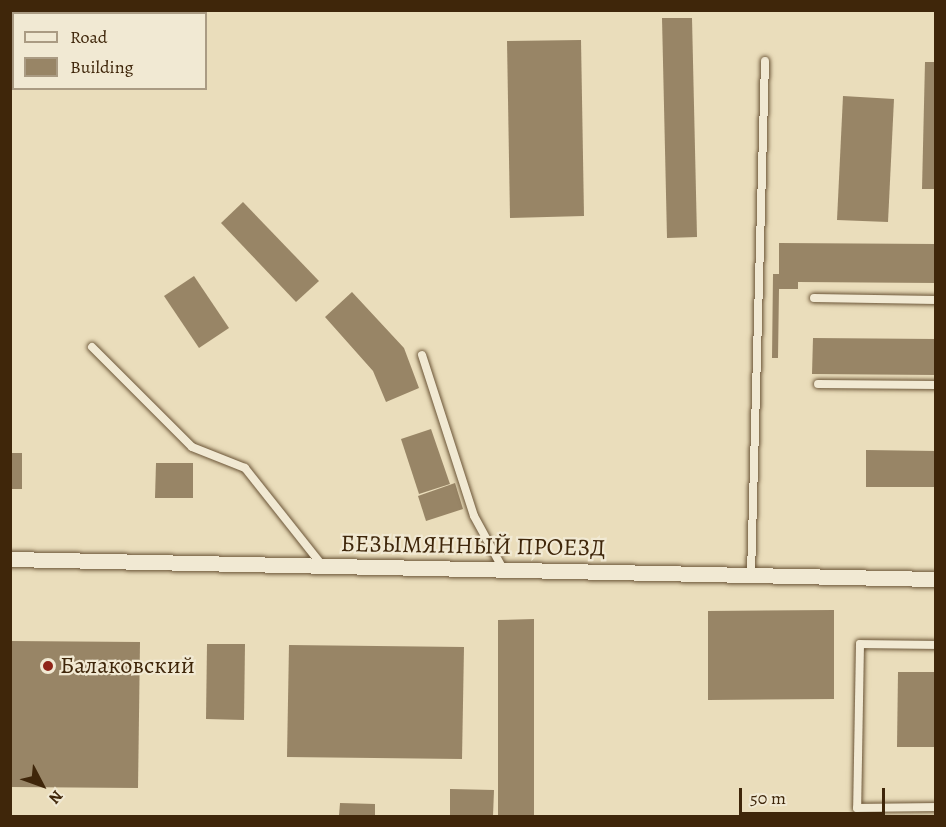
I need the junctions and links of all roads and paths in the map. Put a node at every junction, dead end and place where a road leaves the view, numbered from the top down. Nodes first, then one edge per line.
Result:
1 (765, 61) dead end
2 (814, 298) dead end
3 (936, 300) edge
4 (92, 347) dead end
5 (422, 355) dead end
6 (818, 384) dead end
7 (936, 385) edge
8 (10, 559) edge
9 (323, 566) junction
10 (503, 569) junction
11 (751, 575) junction
12 (936, 579) edge
13 (936, 645) edge
14 (936, 807) edge

1 - 11 lane
2 - 3 lane
4 - 9 lane
5 - 10 lane
6 - 7 lane
8 - 9 street, БЕЗЫМЯННЫЙ ПРОЕЗД
9 - 10 street, БЕЗЫМЯННЫЙ ПРОЕЗД
10 - 11 street, БЕЗЫМЯННЫЙ ПРОЕЗД
11 - 12 street, БЕЗЫМЯННЫЙ ПРОЕЗД
13 - 14 lane

